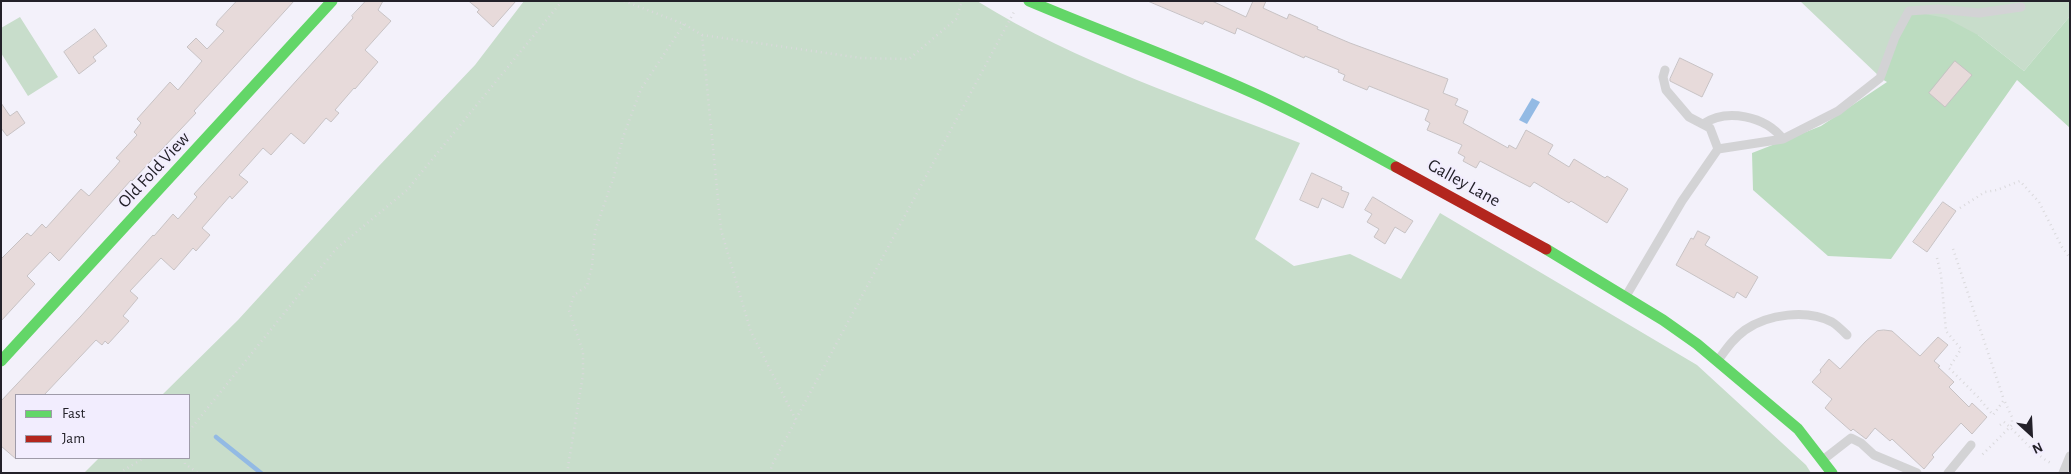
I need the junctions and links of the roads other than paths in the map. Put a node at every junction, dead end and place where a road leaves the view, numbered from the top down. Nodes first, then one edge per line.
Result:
1 (332, 1) edge
2 (1029, 1) edge
3 (2021, 6) dead end
4 (1665, 70) dead end
5 (1702, 124) junction
6 (1783, 139) junction
7 (1718, 149) junction
8 (1626, 297) junction
9 (1847, 335) dead end
10 (1, 361) edge
11 (1717, 361) junction
12 (1971, 445) road end
13 (2070, 456) edge
14 (1822, 460) junction
15 (2064, 470) edge
16 (1832, 473) edge
17 (1917, 473) edge
18 (1948, 473) edge

1 - 10 street, Old Fold View
2 - 8 street, Galley Lane
3 - 6 lane
4 - 5 lane
5 - 6 lane
5 - 7 lane
6 - 7 lane
7 - 8 lane
8 - 11 street, Galley Lane
9 - 11 lane
11 - 14 street, Galley Lane
12 - 18 lane
13 - 15 lane
14 - 16 street, Galley Lane
14 - 17 lane

